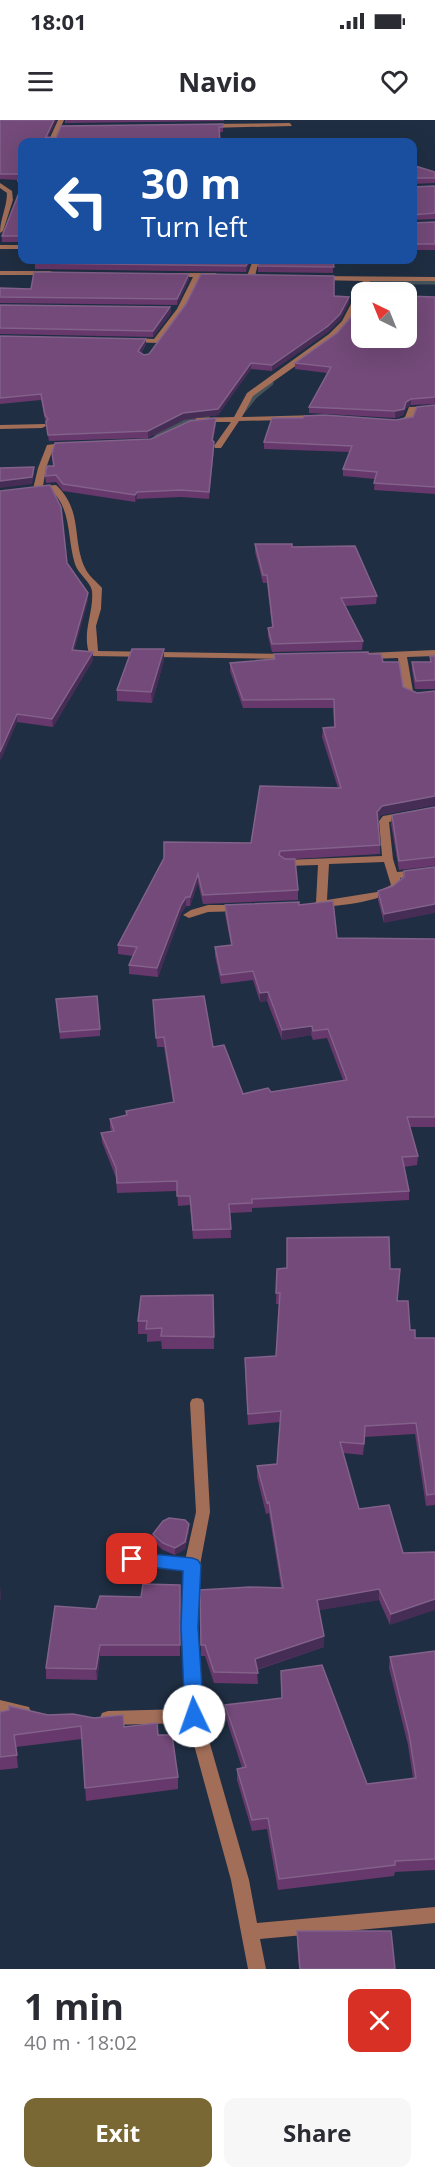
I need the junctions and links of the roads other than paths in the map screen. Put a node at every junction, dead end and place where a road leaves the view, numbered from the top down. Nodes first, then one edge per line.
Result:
1 (61, 123) edge
2 (290, 125) dead end
3 (71, 126) edge
4 (198, 126) edge
5 (53, 138) edge
6 (0, 185) edge
7 (0, 231) edge
8 (0, 247) edge
9 (18, 247) edge
10 (255, 264) edge
11 (0, 273) edge
12 (58, 274) edge
13 (163, 275) edge
14 (198, 275) junction
15 (219, 275) edge
16 (240, 276) edge
17 (251, 276) junction
18 (262, 276) edge
19 (309, 277) edge
20 (367, 279) junction
21 (435, 279) edge
22 (168, 309) edge
23 (180, 309) junction
24 (120, 340) edge
25 (156, 340) junction
26 (150, 349) edge
27 (435, 408) edge
28 (324, 417) edge
29 (234, 420) junction
30 (392, 422) edge
31 (186, 424) edge
32 (42, 426) dead end
33 (0, 427) edge
34 (79, 444) edge
35 (218, 446) dead end
36 (42, 468) junction
37 (32, 469) edge
38 (435, 653) edge
39 (402, 655) junction
40 (358, 656) edge
41 (303, 657) edge
42 (435, 694) edge
43 (435, 810) edge
44 (388, 859) junction
45 (324, 861) junction
46 (286, 863) edge
47 (435, 871) edge
48 (393, 876) junction
49 (254, 908) edge
50 (189, 915) dead end
51 (197, 1403) dead end
52 (132, 1559) dead end
53 (192, 1565) junction
54 (0, 1707) edge
55 (39, 1715) edge
56 (194, 1716) junction
57 (94, 1719) edge
58 (435, 1915) edge
59 (251, 1932) junction
60 (257, 1969) edge

1 - 3 street
1 - 5 street
2 - 4 street
6 - 7 street
8 - 9 street
10 - 17 street
11 - 12 street
13 - 14 street
14 - 15 street
14 - 23 street
16 - 17 street
17 - 18 street
19 - 20 street
20 - 21 street
20 - 29 street
22 - 23 street
23 - 25 street
24 - 25 street
25 - 26 street
27 - 30 street
28 - 29 street
29 - 31 street
29 - 35 street
32 - 33 street
34 - 36 street
36 - 37 street
36 - 41 street
38 - 39 street
39 - 40 street
39 - 42 street
43 - 44 street
44 - 45 street
44 - 48 street
45 - 46 street
45 - 48 street
47 - 48 street
49 - 50 street
51 - 53 street
52 - 53 street
53 - 56 street
54 - 55 street
56 - 57 street
56 - 59 street
58 - 59 street
59 - 60 street

